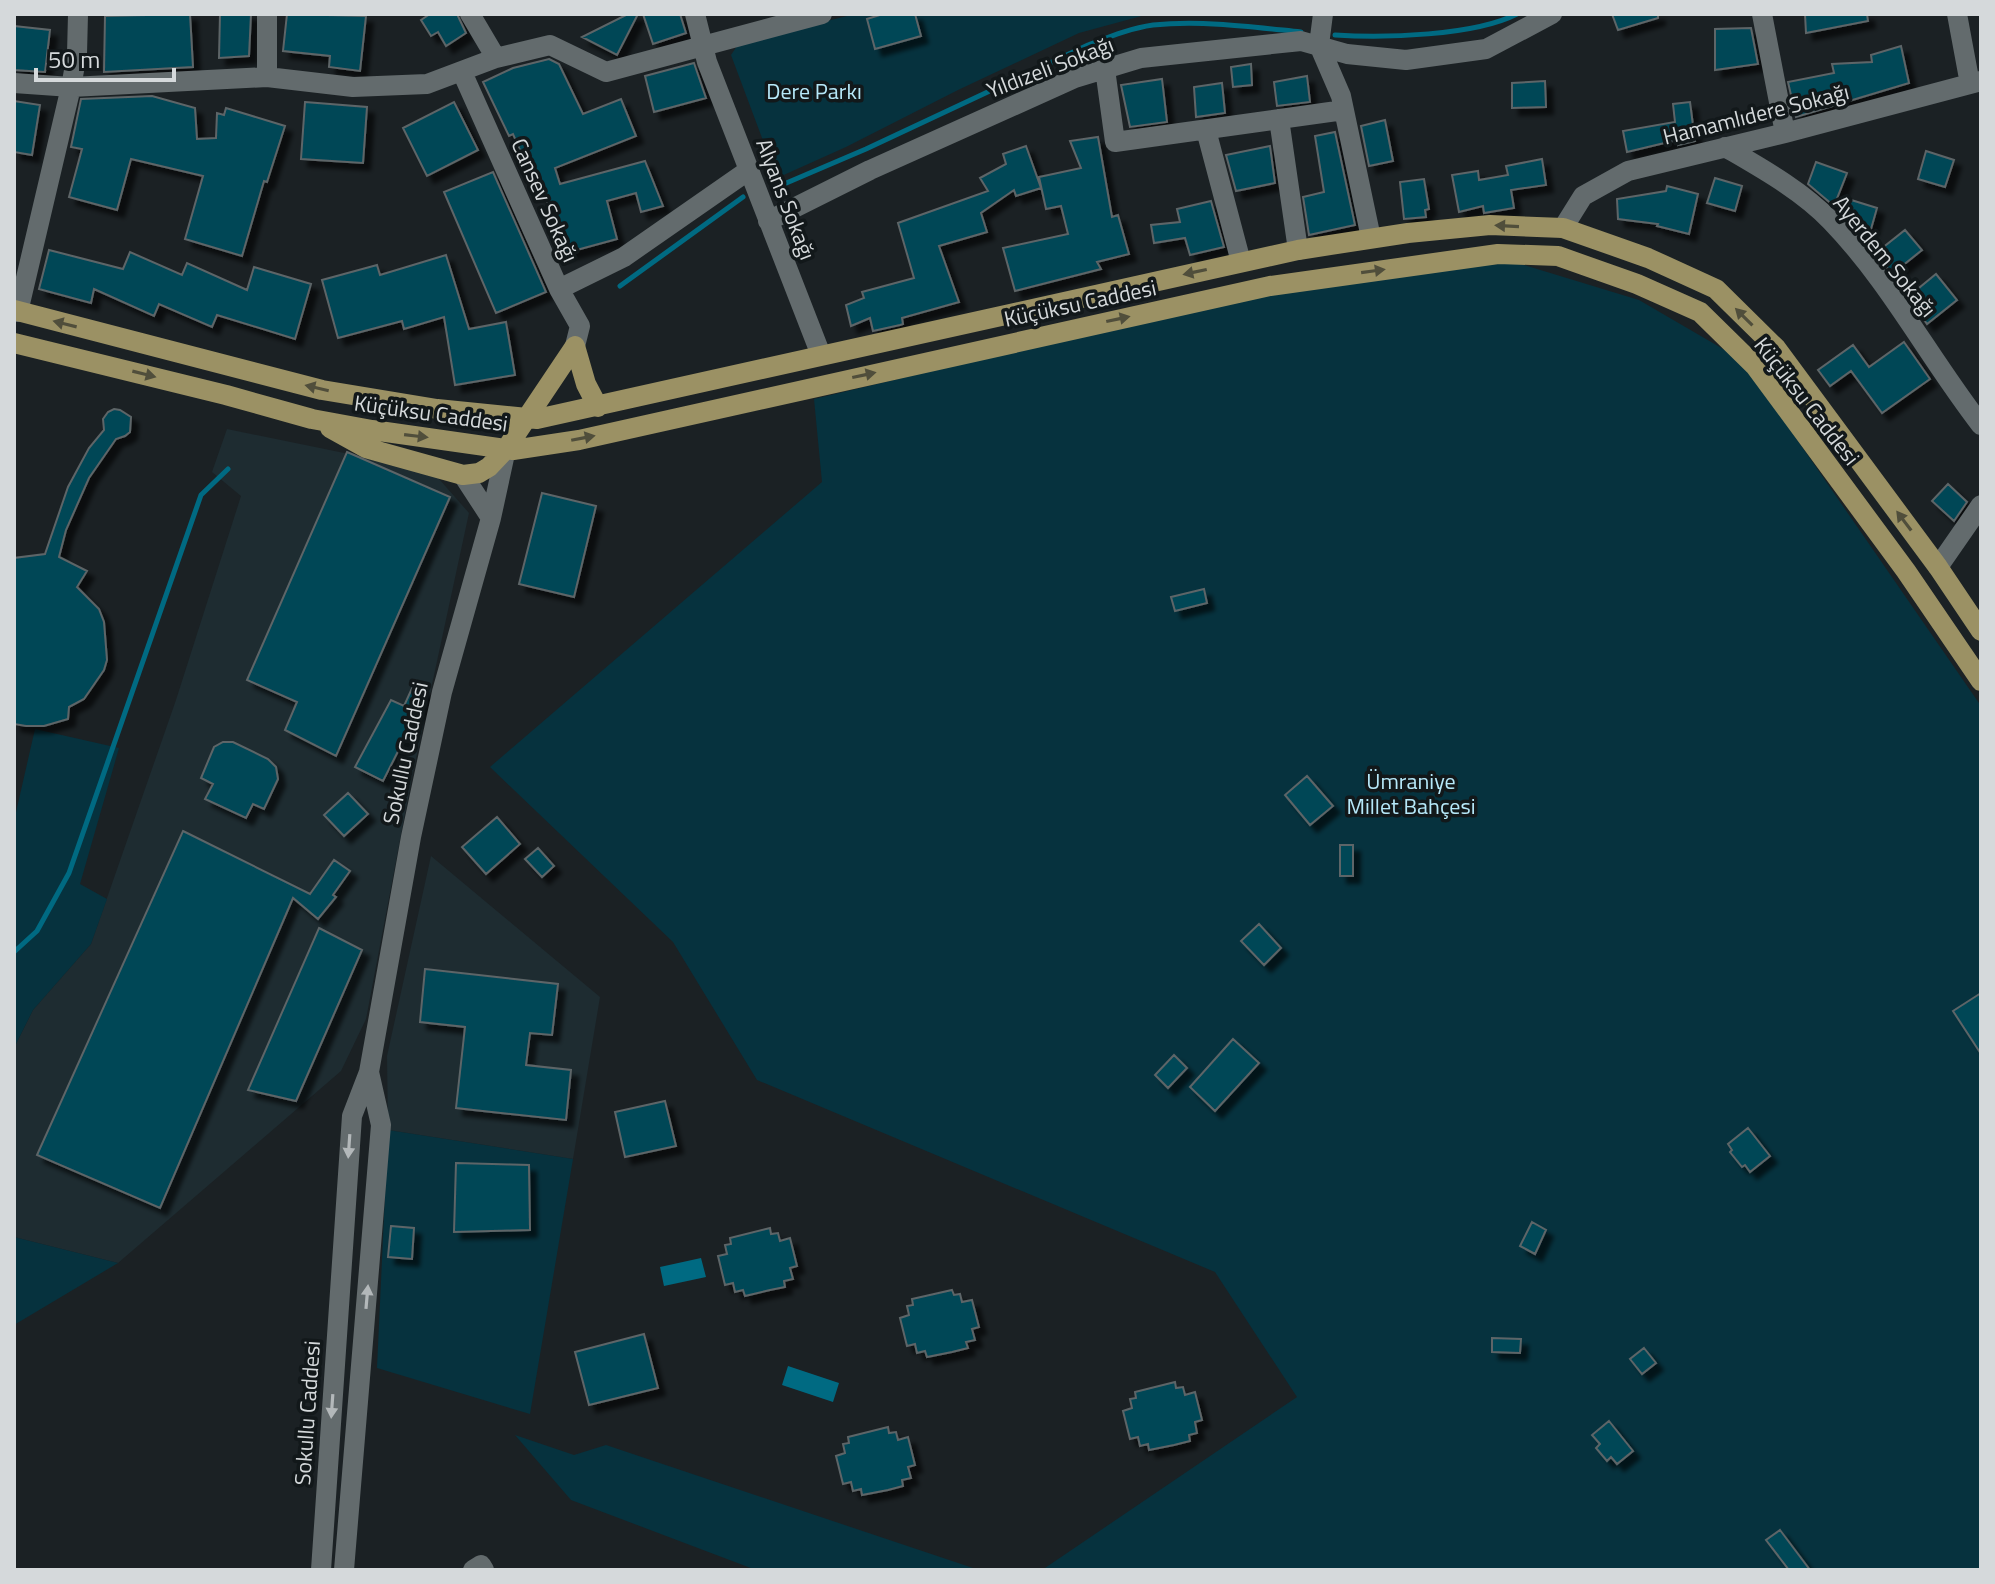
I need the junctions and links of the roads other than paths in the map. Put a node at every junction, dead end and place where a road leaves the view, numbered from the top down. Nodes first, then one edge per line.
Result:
1 (78, 14) edge
2 (267, 14) edge
3 (470, 14) edge
4 (695, 14) edge
5 (822, 14) edge
6 (1323, 14) edge
7 (1552, 14) edge
8 (1762, 14) edge
9 (1957, 14) edge
10 (703, 45) junction
11 (1319, 45) junction
12 (496, 58) junction
13 (1105, 69) junction
14 (462, 72) junction
15 (267, 77) junction
16 (14, 83) edge
17 (1976, 83) edge
18 (71, 87) junction
19 (1344, 110) junction
20 (1279, 119) junction
21 (1206, 130) junction
22 (1785, 133) junction
23 (1725, 147) junction
24 (749, 170) junction
25 (768, 221) junction
26 (1563, 228) junction
27 (1371, 238) junction
28 (1298, 250) junction
29 (1241, 262) junction
30 (559, 289) junction
31 (16, 311) edge
32 (14, 343) edge
33 (575, 346) junction
34 (821, 355) junction
35 (827, 383) junction
36 (598, 407) junction
37 (505, 418) junction
38 (312, 419) junction
39 (526, 420) junction
40 (1981, 425) edge
41 (506, 449) junction
42 (463, 475) junction
43 (1981, 505) edge
44 (491, 518) junction
45 (1938, 567) junction
46 (1917, 586) junction
47 (1981, 631) edge
48 (1981, 681) edge
49 (369, 1072) junction
50 (335, 1358) junction
51 (362, 1364) junction
52 (321, 1570) edge
53 (344, 1570) edge
54 (473, 1570) edge
55 (484, 1570) edge

1 - 18 street
2 - 15 street
3 - 12 street
4 - 10 street, Alyans Sokağı
5 - 10 street
6 - 11 street
7 - 11 street, Yıldızeli Sokağı
8 - 22 street
9 - 17 street
10 - 12 street
10 - 24 street, Alyans Sokağı
11 - 13 street, Yıldızeli Sokağı
11 - 19 street
12 - 14 street
13 - 21 street
13 - 25 street, Yıldızeli Sokağı
14 - 15 street
14 - 30 street, Cansev Sokağı
15 - 18 street
16 - 18 street
17 - 22 street, Hamamlıdere Sokağı
18 - 31 street
19 - 20 street
19 - 27 street
20 - 21 street
20 - 28 street
21 - 29 street
22 - 23 street, Hamamlıdere Sokağı
23 - 26 street, Hamamlıdere Sokağı
23 - 40 street, Ayerdem Sokağı
24 - 25 street, Alyans Sokağı
24 - 30 street
25 - 34 street, Alyans Sokağı
26 -> 27 main road, Küçüksu Caddesi
45 -> 26 main road, Küçüksu Caddesi
27 - 28 main road, Küçüksu Caddesi
28 - 29 main road, Küçüksu Caddesi
29 -> 34 main road, Küçüksu Caddesi
30 - 33 street, Cansev Sokağı
37 -> 31 main road, Küçüksu Caddesi
32 -> 38 main road, Küçüksu Caddesi
33 - 36 main road
33 - 39 main road
34 - 35 main road
34 - 36 main road, Küçüksu Caddesi
41 -> 35 main road, Küçüksu Caddesi
35 -> 46 main road, Küçüksu Caddesi
36 - 39 main road, Küçüksu Caddesi
37 - 39 main road, Küçüksu Caddesi
37 - 41 main road
38 -> 41 main road, Küçüksu Caddesi
38 - 42 main road
39 - 41 main road
41 - 42 main road
41 - 44 street, Sokullu Caddesi
42 - 44 street
43 - 45 street
44 - 49 street, Sokullu Caddesi
45 - 46 main road
45 - 47 main road, Küçüksu Caddesi
46 - 48 main road, Küçüksu Caddesi
49 -> 50 street, Sokullu Caddesi
51 -> 49 street, Sokullu Caddesi
50 - 51 street
50 -> 52 street, Sokullu Caddesi
51 - 53 street, Sokullu Caddesi
54 - 55 street

